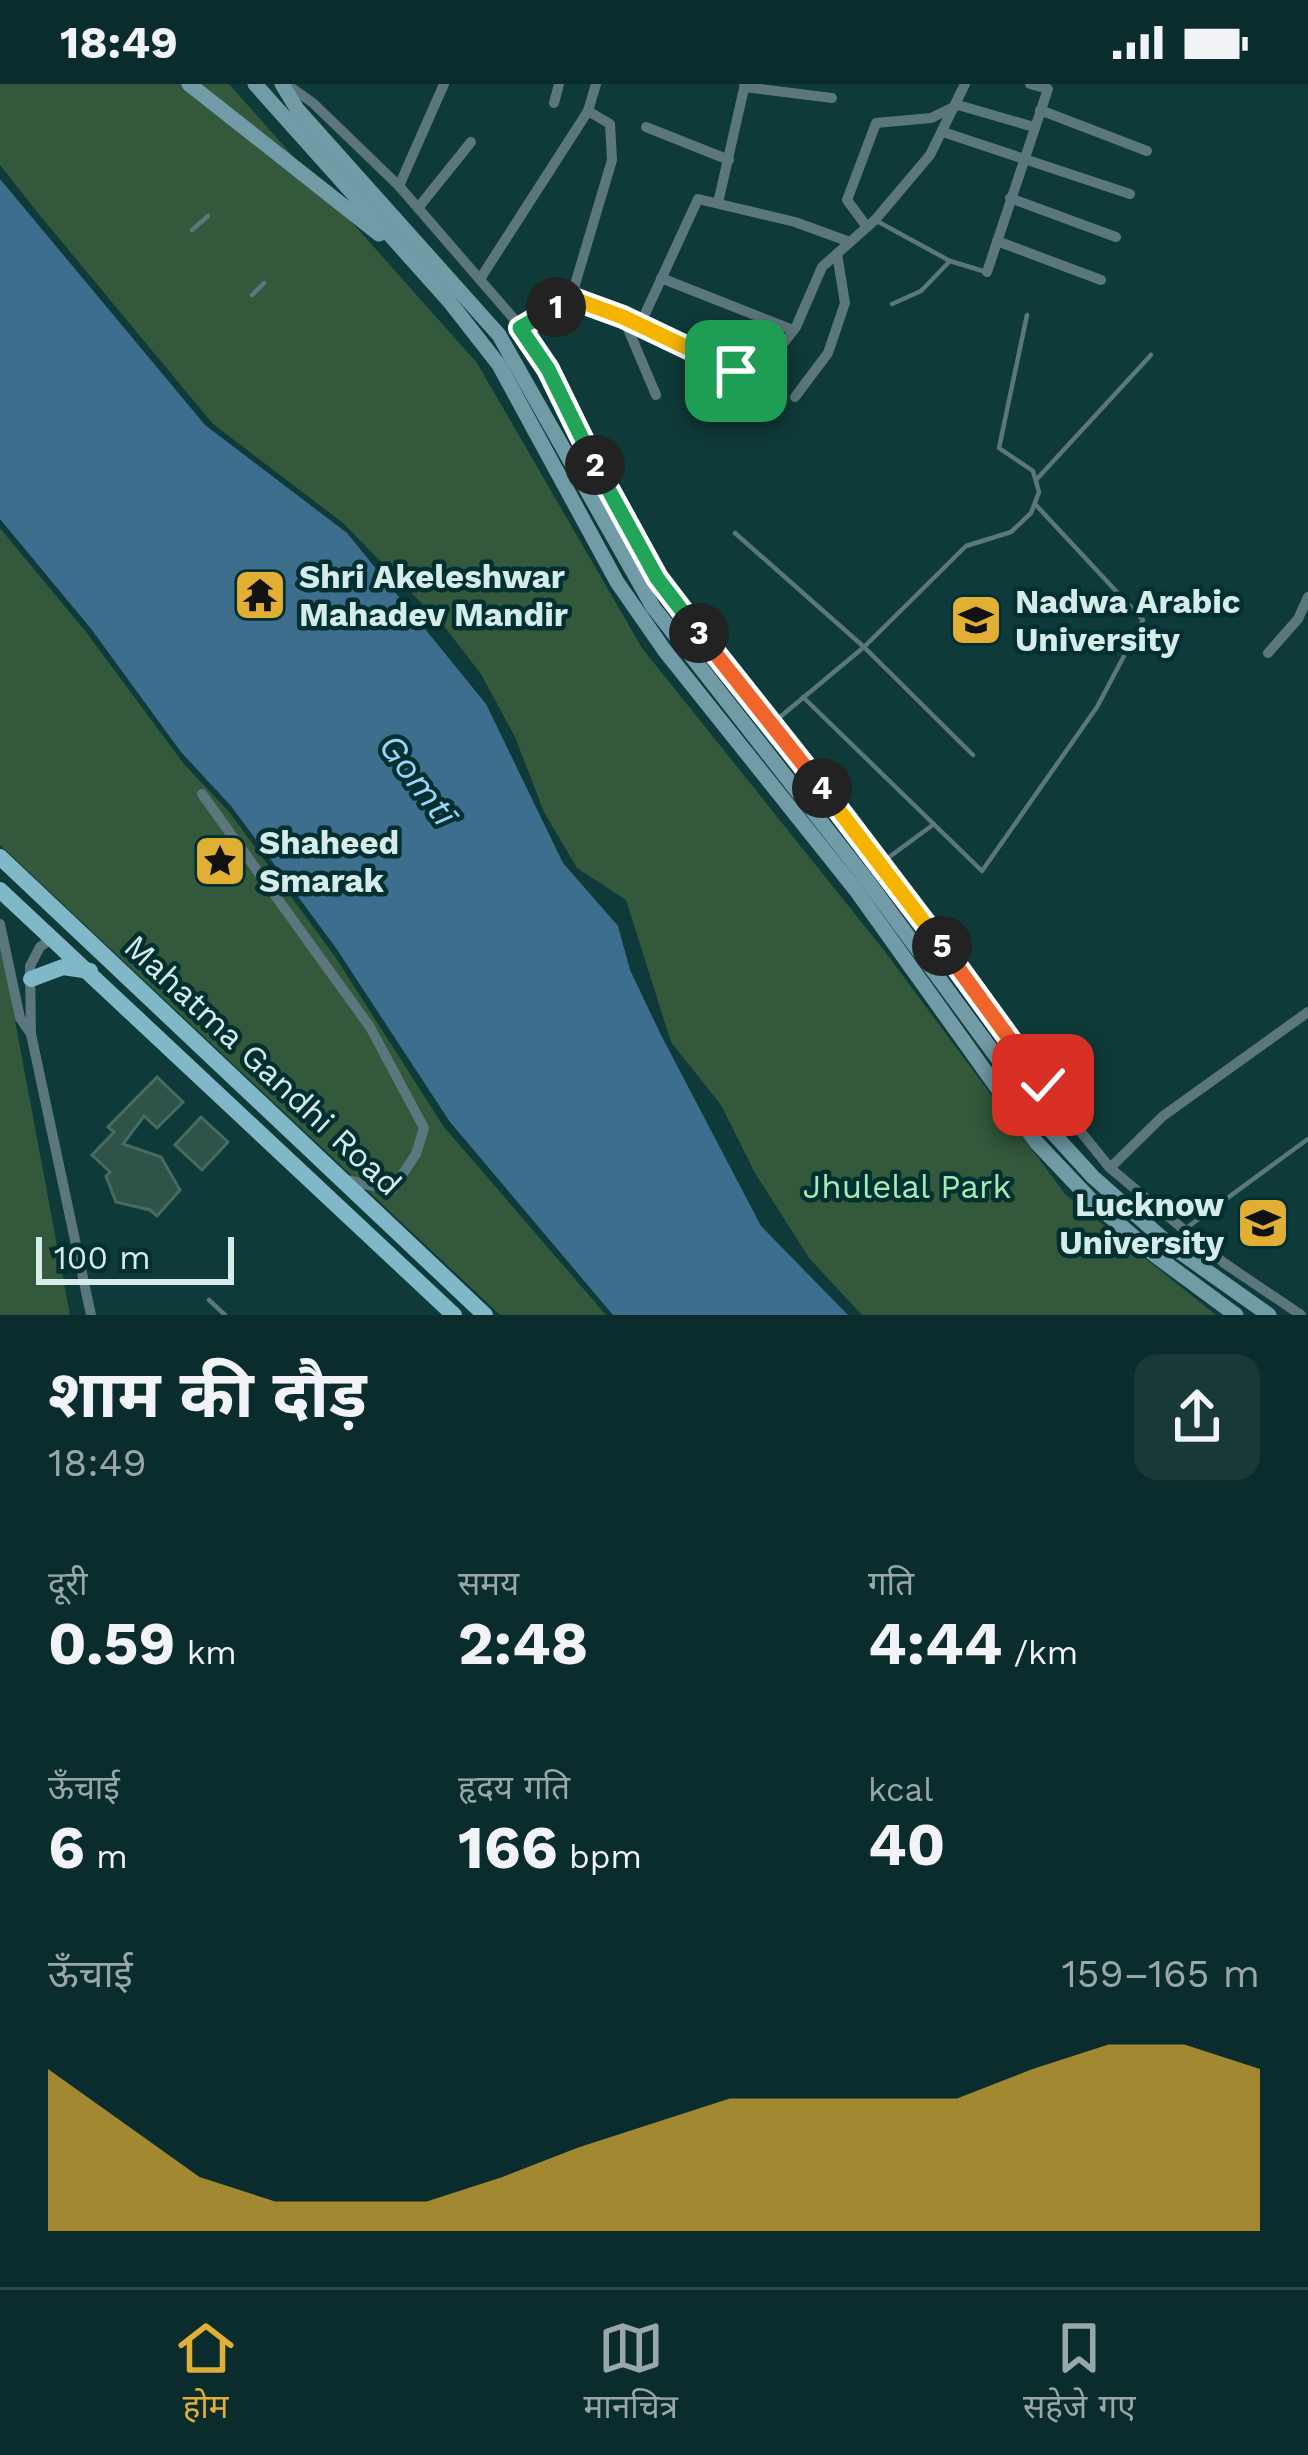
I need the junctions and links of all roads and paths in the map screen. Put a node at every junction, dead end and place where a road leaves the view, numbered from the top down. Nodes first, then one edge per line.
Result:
1 (189, 84) edge
2 (255, 84) edge
3 (284, 84) edge
4 (444, 84) edge
5 (560, 84) edge
6 (596, 84) edge
7 (965, 84) edge
8 (1030, 84) edge
9 (745, 85) edge
10 (832, 98) dead end
11 (554, 103) dead end
12 (958, 105) junction
13 (1040, 110) junction
14 (588, 111) junction
15 (646, 127) dead end
16 (1034, 127) junction
17 (943, 132) junction
18 (471, 142) dead end
19 (1147, 151) dead end
20 (1023, 159) junction
21 (729, 160) junction
22 (399, 187) junction
23 (1130, 194) dead end
24 (1010, 198) junction
25 (718, 203) junction
26 (418, 208) junction
27 (208, 216) dead end
28 (871, 224) junction
29 (192, 230) dead end
30 (1116, 237) dead end
31 (997, 241) junction
32 (850, 242) junction
33 (405, 254) junction
34 (837, 254) junction
35 (950, 261) junction
36 (987, 272) joint
37 (661, 278) junction
38 (480, 279) junction
39 (1101, 280) dead end
40 (265, 283) dead end
41 (252, 295) dead end
42 (571, 298) junction
43 (892, 304) dead end
44 (1027, 315) dead end
45 (623, 317) junction
46 (640, 325) junction
47 (520, 328) junction
48 (794, 330) junction
49 (1151, 355) dead end
50 (656, 394) dead end
51 (795, 397) dead end
52 (1036, 480) junction
53 (1035, 504) junction
54 (735, 533) dead end
55 (1308, 597) edge
56 (864, 647) junction
57 (1268, 653) dead end
58 (803, 697) junction
59 (771, 724) junction
60 (973, 755) dead end
61 (202, 794) dead end
62 (934, 824) junction
63 (0, 857) edge
64 (881, 863) junction
65 (0, 890) edge
66 (0, 926) edge
67 (52, 938) junction
68 (91, 971) junction
69 (31, 979) junction
70 (1308, 1012) edge
71 (32, 1034) junction
72 (1308, 1139) edge
73 (1110, 1168) junction
74 (339, 1178) junction
75 (1185, 1229) junction
76 (209, 1300) dead end
77 (92, 1315) edge
78 (225, 1315) edge
79 (454, 1315) edge
80 (485, 1315) edge
81 (1236, 1315) edge
82 (1269, 1315) edge
83 (1301, 1315) edge

1 - 33 street
2 - 33 street
3 - 22 street
3 - 82 street
4 - 22 street
5 - 11 street
6 - 14 street
7 - 12 street
8 - 13 street
9 - 10 street
9 - 21 street
12 - 16 street
12 - 17 street
12 - 28 street
13 - 16 street
13 - 19 street
14 - 38 street
14 - 42 street
15 - 21 street
16 - 20 street
17 - 20 street
17 - 28 street
18 - 26 street
20 - 23 street
20 - 24 street
21 - 25 street
22 - 26 street
24 - 30 street
24 - 31 street
25 - 32 street
25 - 37 street
26 - 38 street
27 - 29 lane
28 - 32 street
28 - 35 lane
31 - 36 street
31 - 39 street
32 - 34 street
33 - 81 street
34 - 48 street
34 - 51 street
35 - 36 lane
35 - 43 lane
37 - 46 street
37 - 48 street
38 - 47 street
40 - 41 lane
42 - 45 street
42 - 47 street
44 - 52 lane
45 - 46 street
45 - 50 street
46 - 48 street
47 - 59 street
49 - 52 lane
52 - 53 lane
53 - 56 lane
53 - 62 lane
54 - 56 lane
55 - 57 street
56 - 58 lane
56 - 60 lane
58 - 59 lane
58 - 62 lane
59 - 64 street
61 - 74 street
62 - 64 lane
63 - 74 main road, Mahatma Gandhi Road
64 - 73 street
65 - 67 main road, Mahatma Gandhi Road
66 - 71 street
67 - 68 main road, Mahatma Gandhi Road
67 - 69 street
68 - 69 main road
68 - 79 main road, Mahatma Gandhi Road
69 - 71 street
70 - 73 street
71 - 77 street
72 - 75 lane
73 - 75 street
74 - 80 main road, Mahatma Gandhi Road
75 - 83 street
76 - 78 lane

